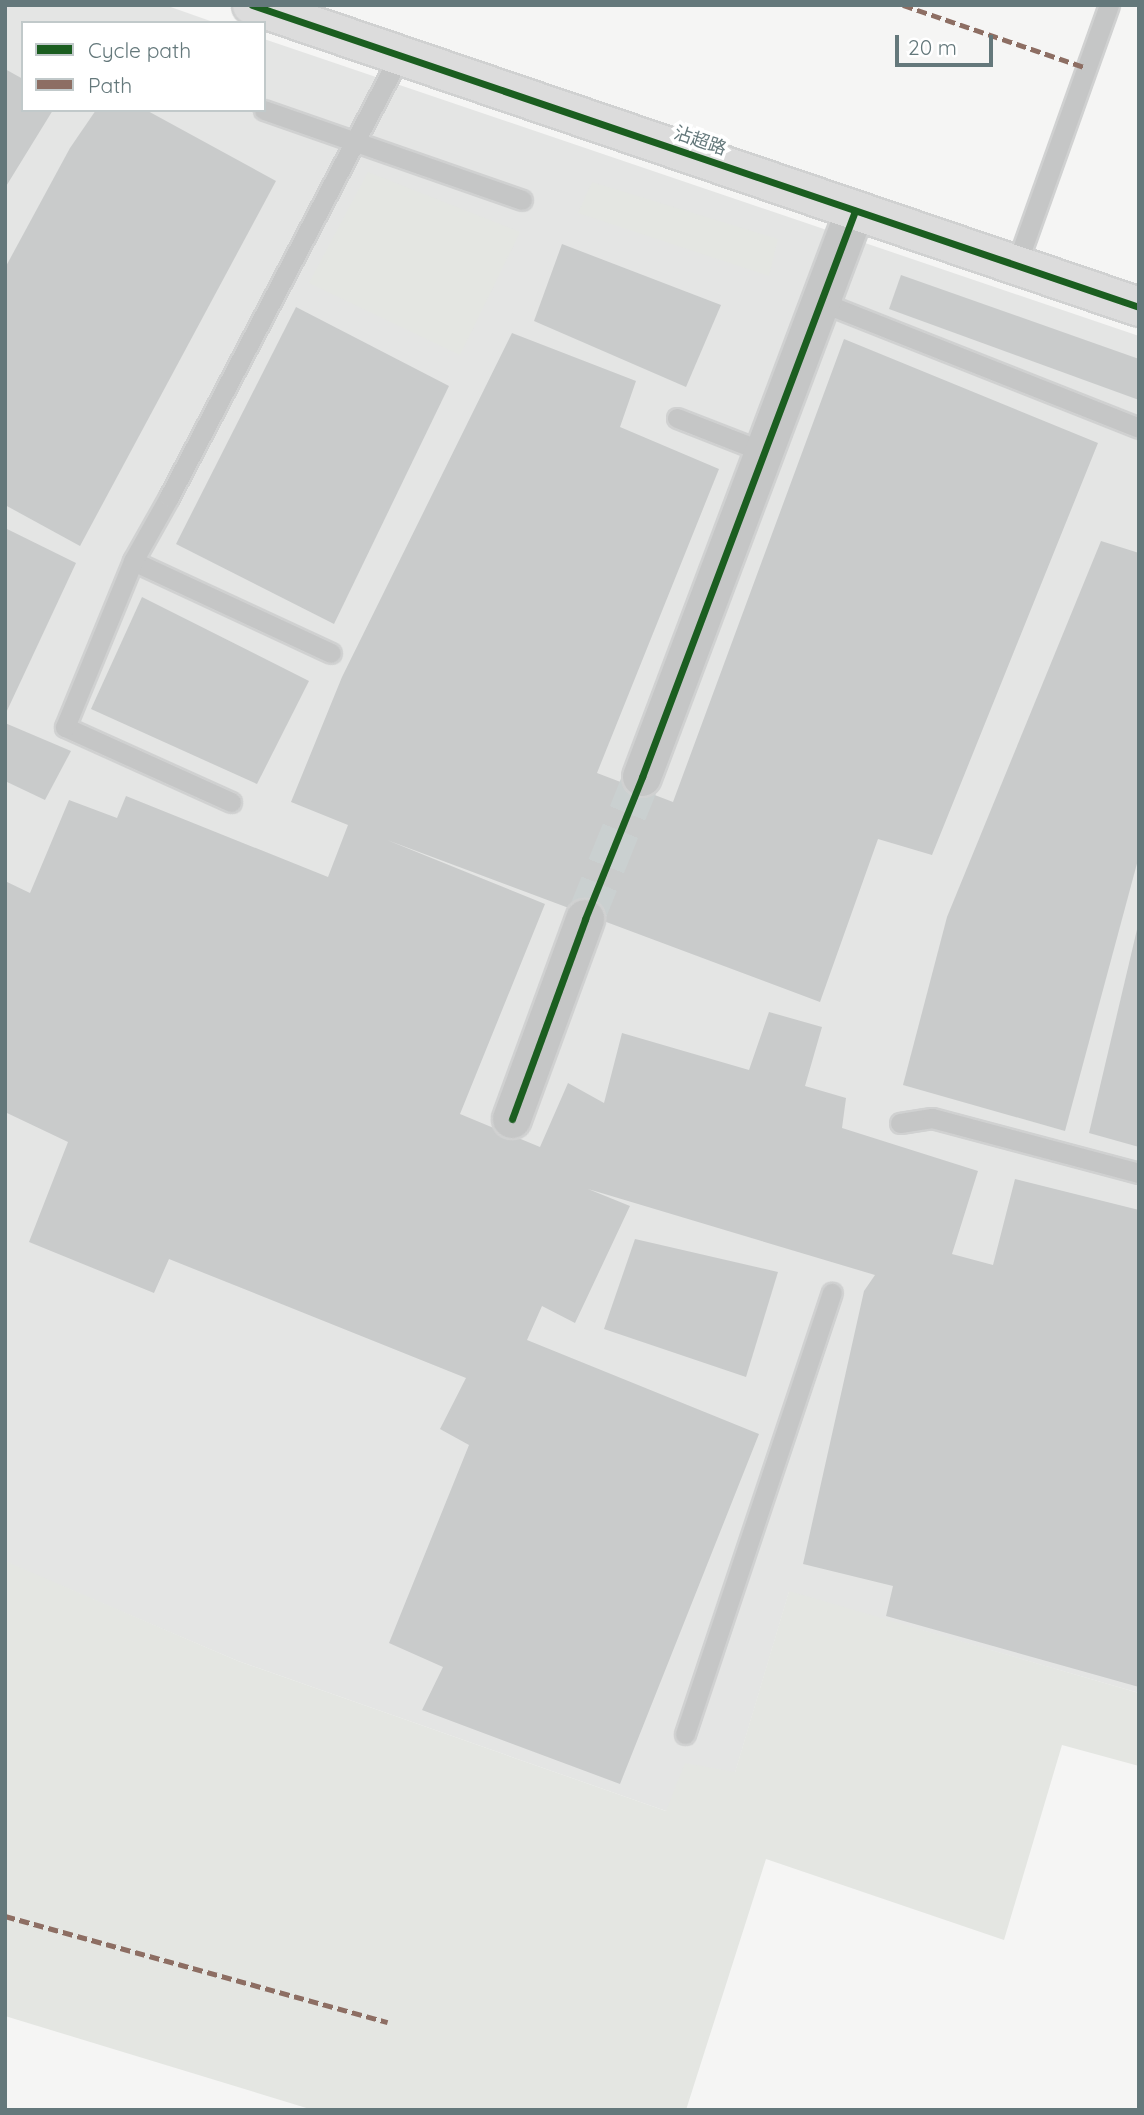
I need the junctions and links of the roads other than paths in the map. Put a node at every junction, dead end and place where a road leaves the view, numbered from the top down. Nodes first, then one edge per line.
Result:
1 (252, 5) edge
2 (1109, 5) edge
3 (400, 56) junction
4 (266, 111) edge
5 (355, 142) junction
6 (522, 200) dead end
7 (855, 211) junction
8 (1016, 266) junction
9 (821, 302) junction
10 (1139, 307) edge
11 (677, 418) dead end
12 (1139, 428) edge
13 (764, 452) junction
14 (133, 561) junction
15 (331, 653) dead end
16 (642, 777) tunnel mouth
17 (231, 802) dead end
18 (585, 919) tunnel mouth
19 (513, 1119) dead end
20 (900, 1123) dead end
21 (1139, 1173) edge
22 (832, 1293) dead end
23 (685, 1734) dead end

1 - 3 street, 沾超路
2 - 8 lane
3 - 5 lane
3 - 7 street, 沾超路
4 - 5 lane
5 - 6 lane
5 - 14 lane
7 - 8 street, 沾超路
7 - 9 street
8 - 10 street, 沾超路
9 - 12 lane
9 - 13 street
11 - 13 lane
13 - 16 street
14 - 15 lane
14 - 17 lane
18 - 19 street
20 - 21 lane
22 - 23 lane

